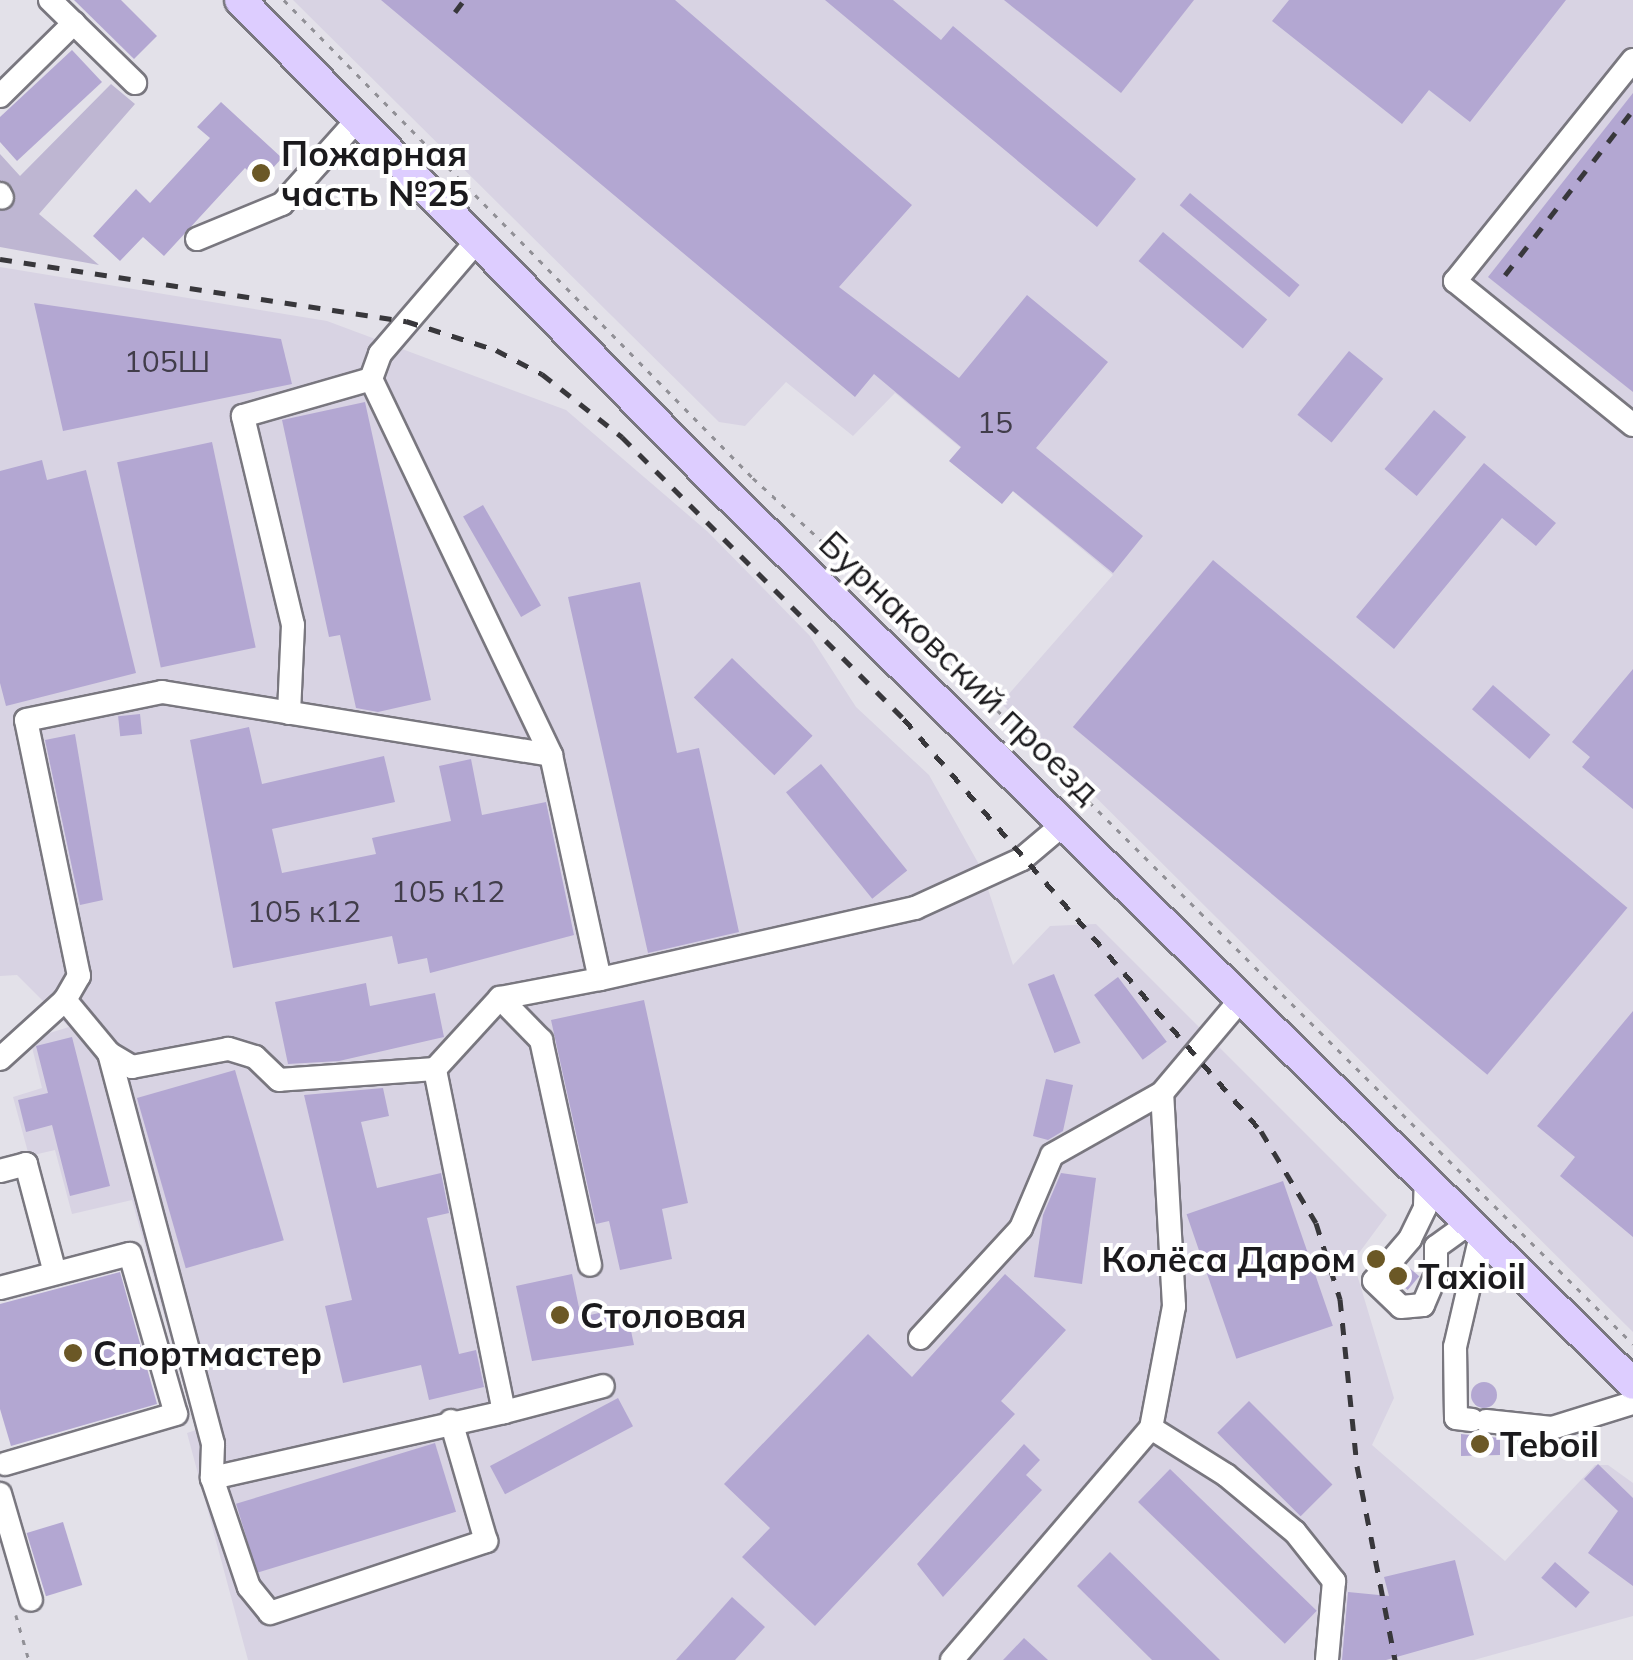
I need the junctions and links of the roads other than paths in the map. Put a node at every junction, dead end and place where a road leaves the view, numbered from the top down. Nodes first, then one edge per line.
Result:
1 (50, 0) edge
2 (240, 0) edge
3 (74, 23) junction
4 (1633, 60) edge
5 (135, 83) dead end
6 (0, 96) edge
7 (357, 120) junction
8 (197, 239) dead end
9 (477, 241) junction
10 (372, 380) junction
11 (1633, 425) edge
12 (289, 712) junction
13 (551, 755) junction
14 (1066, 822) junction
15 (600, 979) junction
16 (500, 998) junction
17 (1242, 998) junction
18 (65, 1000) junction
19 (109, 1053) junction
20 (0, 1059) edge
21 (435, 1069) junction
22 (1162, 1092) junction
23 (0, 1171) edge
24 (1426, 1177) junction
25 (1477, 1226) junction
26 (590, 1265) dead end
27 (56, 1273) junction
28 (0, 1288) edge
29 (920, 1338) dead end
30 (1633, 1383) edge
31 (603, 1386) dead end
32 (1633, 1402) edge
33 (504, 1412) junction
34 (451, 1421) junction
35 (1152, 1428) junction
36 (2, 1458) edge
37 (212, 1478) junction
38 (0, 1494) edge
39 (31, 1600) dead end
40 (952, 1660) edge
41 (1328, 1660) edge

1 - 3 lane
2 - 7 main road, Бурнаковский проезд
3 - 5 lane
3 - 6 lane
4 - 11 lane
7 - 8 lane
7 - 9 main road, Бурнаковский проезд
9 - 10 lane
9 - 14 main road, Бурнаковский проезд
10 - 12 lane
10 - 13 lane
12 - 13 lane
12 - 18 lane
13 - 15 lane
14 - 15 lane
14 - 17 main road, Бурнаковский проезд
15 - 16 lane
16 - 21 lane
16 - 26 lane
17 - 22 lane
17 - 24 main road, Бурнаковский проезд
18 - 19 lane
18 - 20 lane
19 - 21 lane
19 - 37 lane
21 - 33 lane
22 - 29 lane
22 - 35 lane
23 - 27 lane
24 - 25 main road, Бурнаковский проезд
24 - 25 lane
25 - 30 main road, Бурнаковский проезд
25 - 32 lane
27 - 28 lane
27 - 36 lane
31 - 33 lane
33 - 34 lane
34 - 37 lane
34 - 37 lane
35 - 40 lane
35 - 41 lane
38 - 39 lane

